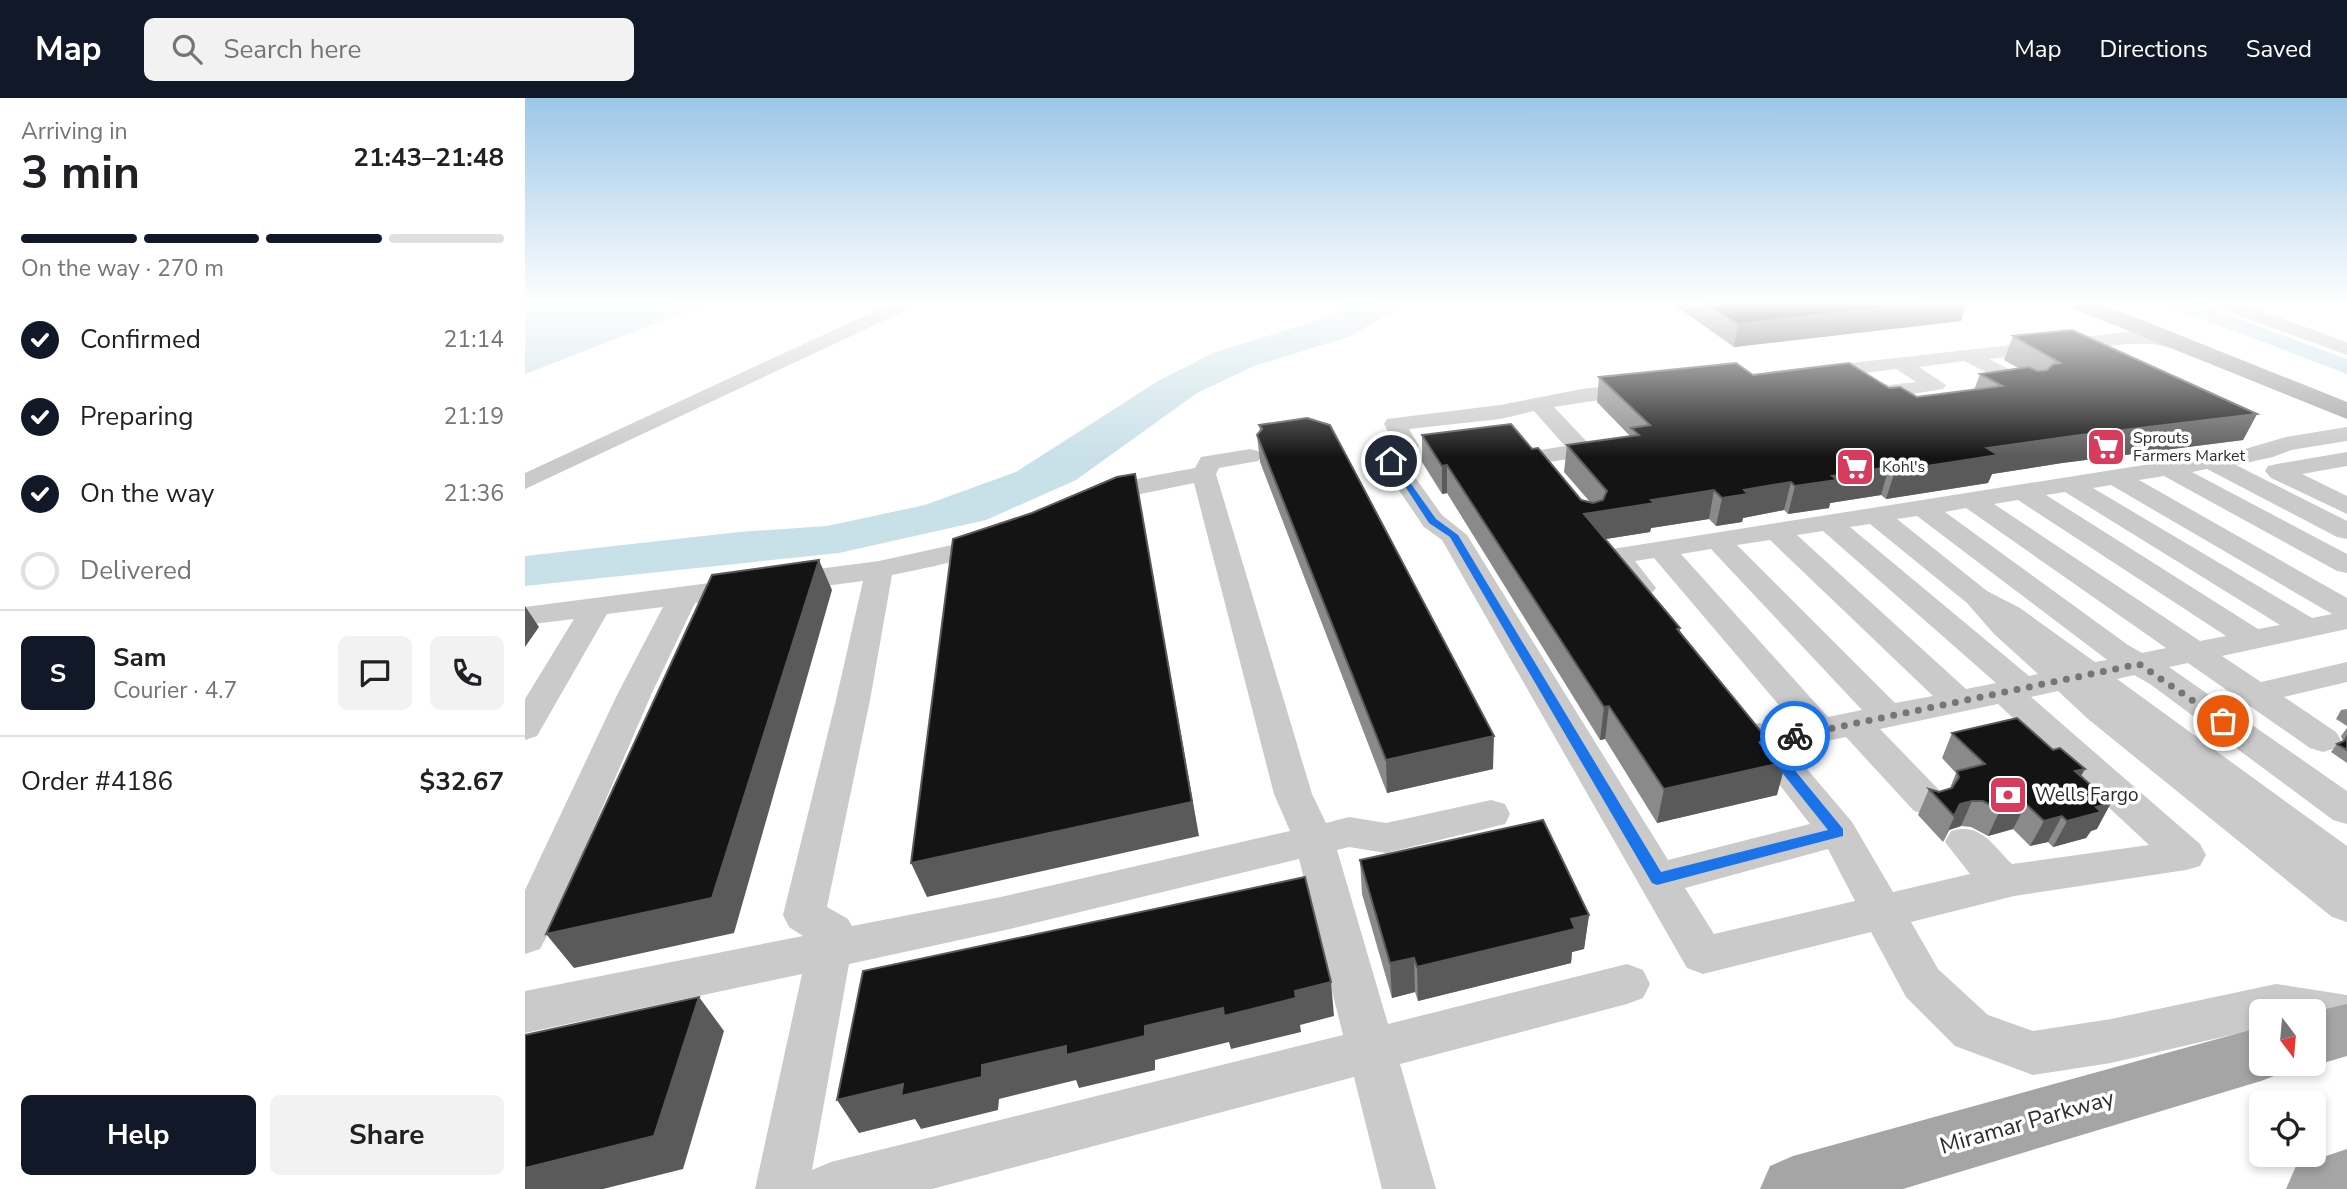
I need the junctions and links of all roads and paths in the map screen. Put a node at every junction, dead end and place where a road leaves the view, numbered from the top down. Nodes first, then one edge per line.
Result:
1 (796, 355) edge
2 (1966, 355) joint
3 (2208, 355) edge
4 (2262, 355) edge
5 (1899, 363) junction
6 (1663, 387) edge
7 (2030, 388) edge
8 (2347, 388) edge
9 (1540, 405) junction
10 (2347, 411) edge
11 (1500, 412) junction
12 (2347, 433) edge
13 (1461, 439) edge
14 (1250, 456) dead end
15 (2245, 456) junction
16 (2347, 459) edge
17 (2210, 461) junction
18 (2167, 468) junction
19 (2277, 471) junction
20 (1204, 474) junction
21 (2115, 477) junction
22 (1554, 478) edge
23 (525, 482) edge
24 (2069, 484) junction
25 (2023, 492) junction
26 (1971, 500) junction
27 (2347, 506) edge
28 (1922, 508) junction
29 (1074, 509) edge
30 (1875, 515) junction
31 (1829, 523) junction
32 (1024, 528) edge
33 (1776, 531) junction
34 (2347, 531) edge
35 (1718, 541) junction
36 (1661, 549) junction
37 (2347, 565) edge
38 (879, 570) junction
39 (684, 594) junction
40 (597, 607) junction
41 (2347, 610) edge
42 (525, 616) edge
43 (1663, 616) edge
44 (2347, 620) edge
45 (2310, 626) junction
46 (2252, 639) junction
47 (2347, 645) edge
48 (2191, 652) junction
49 (2139, 664) junction
50 (2347, 672) edge
51 (2078, 677) junction
52 (2014, 690) junction
53 (2253, 694) junction
54 (1959, 701) junction
55 (1739, 710) edge
56 (1854, 724) junction
57 (525, 728) edge
58 (2323, 740) dead end
59 (1765, 742) junction
60 (1927, 801) dead end
61 (2347, 810) edge
62 (1491, 814) dead end
63 (1838, 832) junction
64 (1315, 842) junction
65 (1965, 842) dead end
66 (2347, 868) edge
67 (1657, 879) junction
68 (2004, 883) junction
69 (2347, 905) edge
70 (1881, 912) junction
71 (525, 936) edge
72 (831, 951) junction
73 (1627, 984) dead end
74 (525, 1012) edge
75 (2347, 1016) edge
76 (2347, 1030) edge
77 (2326, 1036) edge
78 (1372, 1050) junction
79 (2249, 1058) edge
80 (2347, 1182) edge
81 (782, 1189) edge
82 (831, 1189) edge
83 (1409, 1189) edge
84 (1793, 1189) edge
85 (2319, 1189) edge

1 - 23 street
2 - 5 street
2 - 7 street
3 - 10 main road
4 - 8 main road
5 - 5 street
6 - 9 street
9 - 11 street
9 - 22 street
11 - 13 street
11 - 67 street
12 - 15 street
14 - 20 street
15 - 17 street
15 - 19 street
16 - 19 street
17 - 18 street
17 - 34 street
18 - 21 street
18 - 37 street
19 - 27 street
20 - 29 street
20 - 64 street
21 - 24 street
21 - 41 street
24 - 25 street
24 - 45 street
25 - 26 street
25 - 46 street
26 - 28 street
26 - 48 street
28 - 30 street
28 - 49 street
30 - 31 street
30 - 51 street
31 - 33 street
31 - 52 street
32 - 38 street
33 - 35 street
33 - 54 street
35 - 36 street
35 - 56 street
36 - 43 street
36 - 56 street
38 - 39 street
38 - 72 street
39 - 40 street
39 - 71 street
40 - 42 street
40 - 57 street
44 - 45 street
45 - 46 street
45 - 47 street
46 - 48 street
48 - 49 street
48 - 53 street
49 - 51 street
49 - 61 street
50 - 53 street
51 - 52 street
51 - 66 street
51 - 69 street
52 - 54 street
52 - 68 street
53 - 58 street
54 - 56 street
55 - 59 street
56 - 59 street
56 - 60 street
59 - 63 street
62 - 64 street
63 - 67 street
63 - 70 street
64 - 72 street
64 - 78 street
65 - 68 street
67 - 70 street
68 - 70 street
70 - 75 street
72 - 74 street
72 - 81 street
73 - 78 street
76 - 77 main road
78 - 82 street
78 - 83 street
79 - 84 main road, Miramar Parkway
80 - 85 main road

